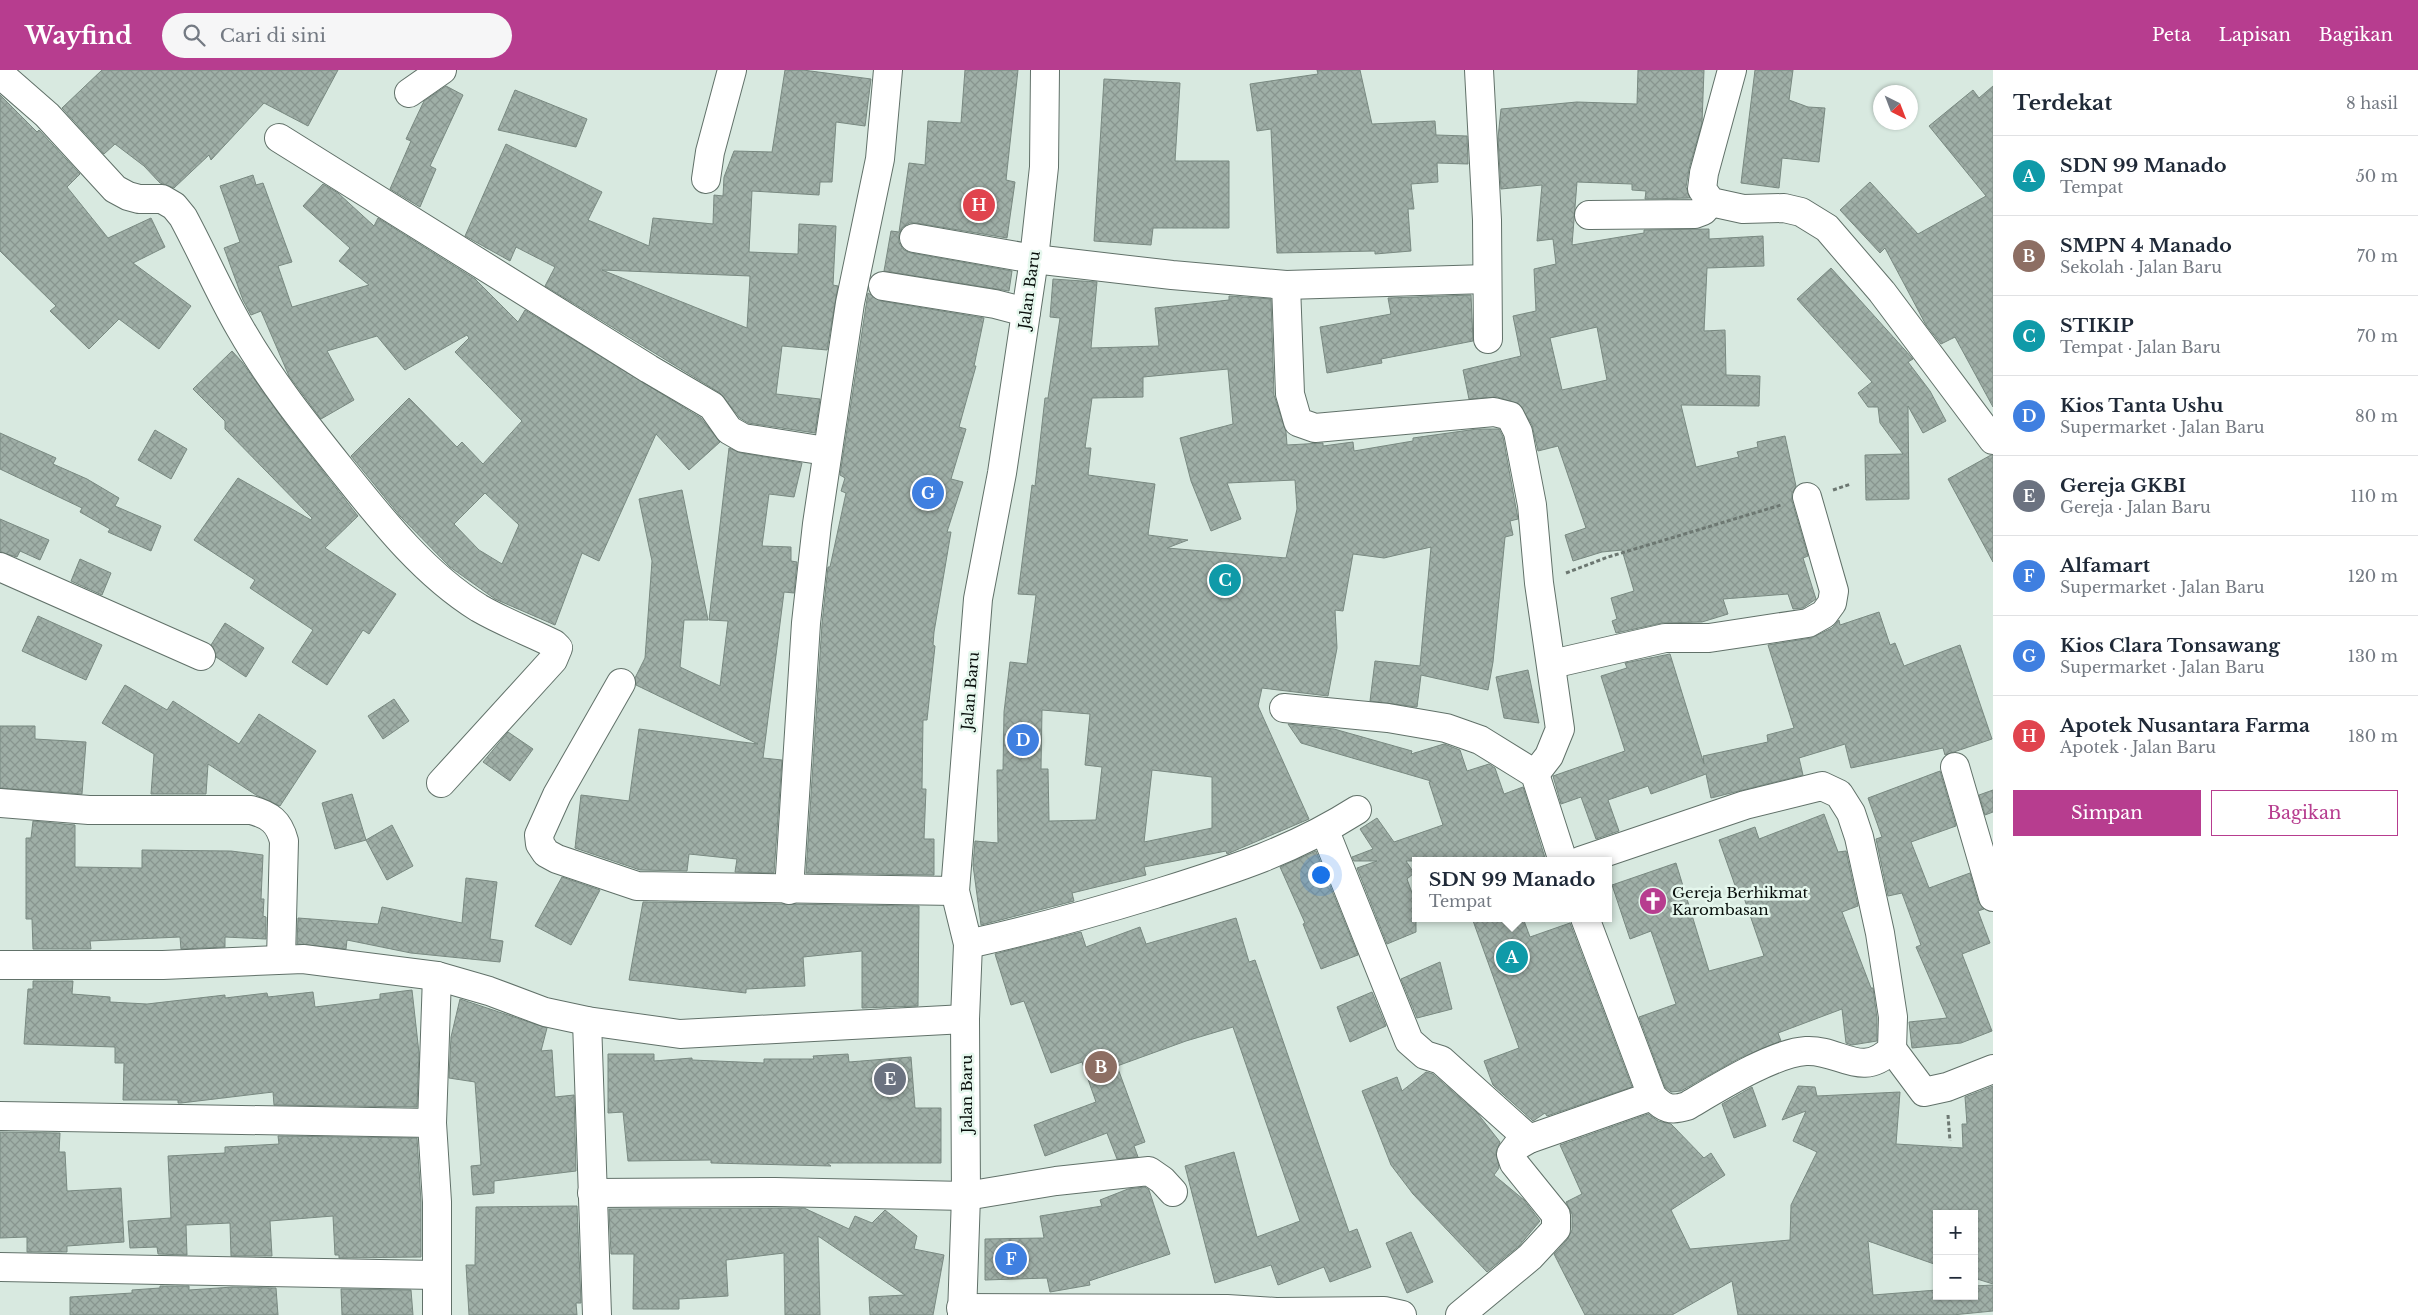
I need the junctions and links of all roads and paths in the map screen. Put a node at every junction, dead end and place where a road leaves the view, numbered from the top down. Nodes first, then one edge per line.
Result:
1 (442, 70) edge
2 (732, 70) edge
3 (888, 70) edge
4 (1045, 70) edge
5 (1479, 70) edge
6 (1732, 70) edge
7 (0, 74) edge
8 (409, 93) dead end
9 (279, 138) dead end
10 (706, 179) dead end
11 (1711, 202) junction
12 (1589, 215) dead end
13 (914, 238) dead end
14 (1034, 259) junction
15 (1487, 279) junction
16 (883, 286) dead end
17 (1286, 286) junction
18 (1026, 312) junction
19 (1488, 339) dead end
20 (1993, 440) edge
21 (826, 451) junction
22 (1851, 484) dead end
23 (1807, 497) junction
24 (0, 567) edge
25 (1539, 583) junction
26 (201, 656) dead end
27 (1552, 664) junction
28 (621, 684) dead end
29 (1284, 708) dead end
30 (1955, 767) dead end
31 (1535, 774) junction
32 (441, 783) dead end
33 (0, 803) edge
34 (1357, 810) dead end
35 (1325, 831) junction
36 (1562, 857) edge
37 (1592, 857) edge
38 (789, 890) junction
39 (955, 891) junction
40 (1993, 897) edge
41 (1587, 922) edge
42 (968, 944) junction
43 (281, 959) junction
44 (0, 965) edge
45 (437, 976) junction
46 (965, 1019) junction
47 (587, 1021) junction
48 (1892, 1049) junction
49 (1993, 1069) edge
50 (1652, 1096) junction
51 (0, 1116) edge
52 (432, 1123) junction
53 (1529, 1139) junction
54 (1174, 1192) dead end
55 (592, 1194) junction
56 (966, 1196) junction
57 (0, 1267) edge
58 (436, 1275) junction
59 (962, 1312) edge
60 (1166, 1312) edge
61 (437, 1315) edge
62 (597, 1315) edge
63 (1402, 1315) edge
64 (1460, 1315) edge

1 - 8 street
2 - 10 street
3 - 21 street
4 - 14 street, Jalan Baru
5 - 15 street
6 - 11 street
7 - 32 street
9 - 21 street
11 - 12 street
11 - 20 street
13 - 14 street
14 - 17 street
14 - 18 street, Jalan Baru
15 - 17 street
15 - 19 street
16 - 18 street
17 - 25 street
18 - 39 street, Jalan Baru
21 - 38 street
22 - 23 path
23 - 25 path
23 - 27 street
24 - 26 street
25 - 27 street
27 - 31 street
28 - 38 street
29 - 31 street
30 - 40 street
31 - 36 street
33 - 43 street
34 - 35 street
35 - 42 street
35 - 53 street
37 - 48 street
38 - 39 street
39 - 42 street, Jalan Baru
41 - 50 street
42 - 46 street, Jalan Baru
43 - 44 street
43 - 45 street
45 - 47 street
45 - 52 street
46 - 47 street
46 - 56 street, Jalan Baru
47 - 55 street
48 - 49 street
48 - 50 street
50 - 53 street
51 - 52 street
52 - 58 street
53 - 64 street
54 - 56 street
55 - 56 street
55 - 62 street
56 - 59 street, Jalan Baru
57 - 58 street
58 - 61 street
59 - 60 street
60 - 63 street

